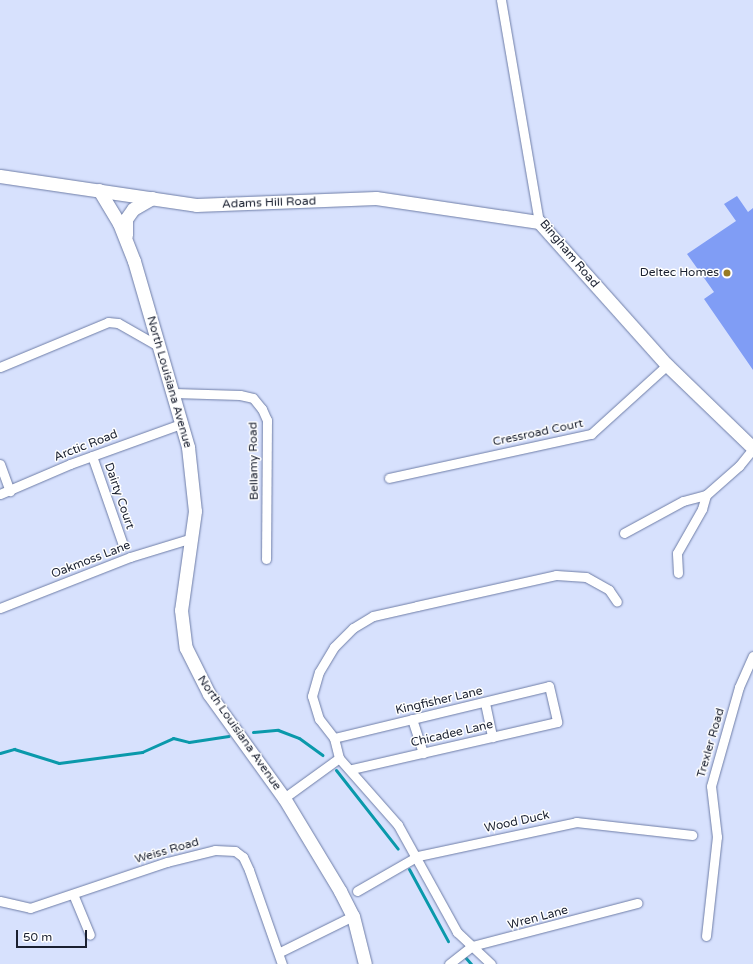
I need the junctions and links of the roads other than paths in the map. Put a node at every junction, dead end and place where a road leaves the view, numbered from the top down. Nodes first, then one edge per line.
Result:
1 (501, 0) edge
2 (0, 176) edge
3 (99, 190) junction
4 (152, 198) junction
5 (539, 222) junction
6 (128, 245) junction
7 (160, 347) junction
8 (667, 365) junction
9 (0, 367) edge
10 (174, 393) junction
11 (183, 423) junction
12 (753, 448) edge
13 (92, 456) junction
14 (0, 464) edge
15 (389, 478) dead end
16 (10, 491) junction
17 (0, 494) edge
18 (706, 495) junction
19 (624, 533) dead end
20 (192, 538) junction
21 (123, 545) dead end
22 (266, 559) dead end
23 (678, 573) dead end
24 (617, 602) dead end
25 (0, 608) edge
26 (753, 656) edge
27 (485, 702) junction
28 (412, 719) junction
29 (557, 722) joint
30 (492, 737) junction
31 (334, 738) junction
32 (423, 753) junction
33 (339, 758) junction
34 (351, 769) junction
35 (284, 798) junction
36 (692, 835) dead end
37 (418, 856) junction
38 (357, 891) dead end
39 (73, 894) junction
40 (0, 901) edge
41 (637, 903) dead end
42 (353, 916) junction
43 (90, 934) dead end
44 (706, 936) dead end
45 (472, 946) junction
46 (280, 952) junction
47 (282, 964) edge
48 (365, 964) edge
49 (449, 964) edge
50 (491, 964) edge

1 - 5 street, Bingham Road
2 - 3 street, Adams Hill Road
3 - 4 street, Adams Hill Road
3 - 6 street, North Louisiana Avenue
4 - 5 street, Adams Hill Road
4 - 6 street
5 - 8 street, Bingham Road
6 - 7 street, North Louisiana Avenue
7 - 9 street
7 - 10 street, North Louisiana Avenue
8 - 12 street, Bingham Road
8 - 15 street, Cressroad Court
10 - 11 street, North Louisiana Avenue
10 - 22 street, Bellamy Road
11 - 13 street, Arctic Road
11 - 20 street, North Louisiana Avenue
12 - 18 street
13 - 16 street, Arctic Road
13 - 21 street, Dairty Court
14 - 16 street
16 - 17 street, Arctic Road
18 - 19 street
18 - 23 street
20 - 25 street, Oakmoss Lane
20 - 35 street, North Louisiana Avenue
24 - 31 street
26 - 44 street, Trexler Road
27 - 28 street, Kingfisher Lane
27 - 29 street, Kingfisher Lane
27 - 30 street
28 - 31 street, Kingfisher Lane
28 - 32 street
29 - 30 street, Chicadee Lane
30 - 32 street, Chicadee Lane
31 - 33 street
32 - 34 street, Chicadee Lane
33 - 34 street
33 - 35 street
34 - 37 street
35 - 42 street, North Louisiana Avenue
36 - 37 street, Wood Duck
37 - 38 street, Wood Duck
37 - 45 street
39 - 40 street, Weiss Road
39 - 43 street
39 - 46 street, Weiss Road
41 - 45 street, Wren Lane
42 - 46 street
42 - 48 street, North Louisiana Avenue
45 - 49 street, Wren Lane
45 - 50 street
46 - 47 street

